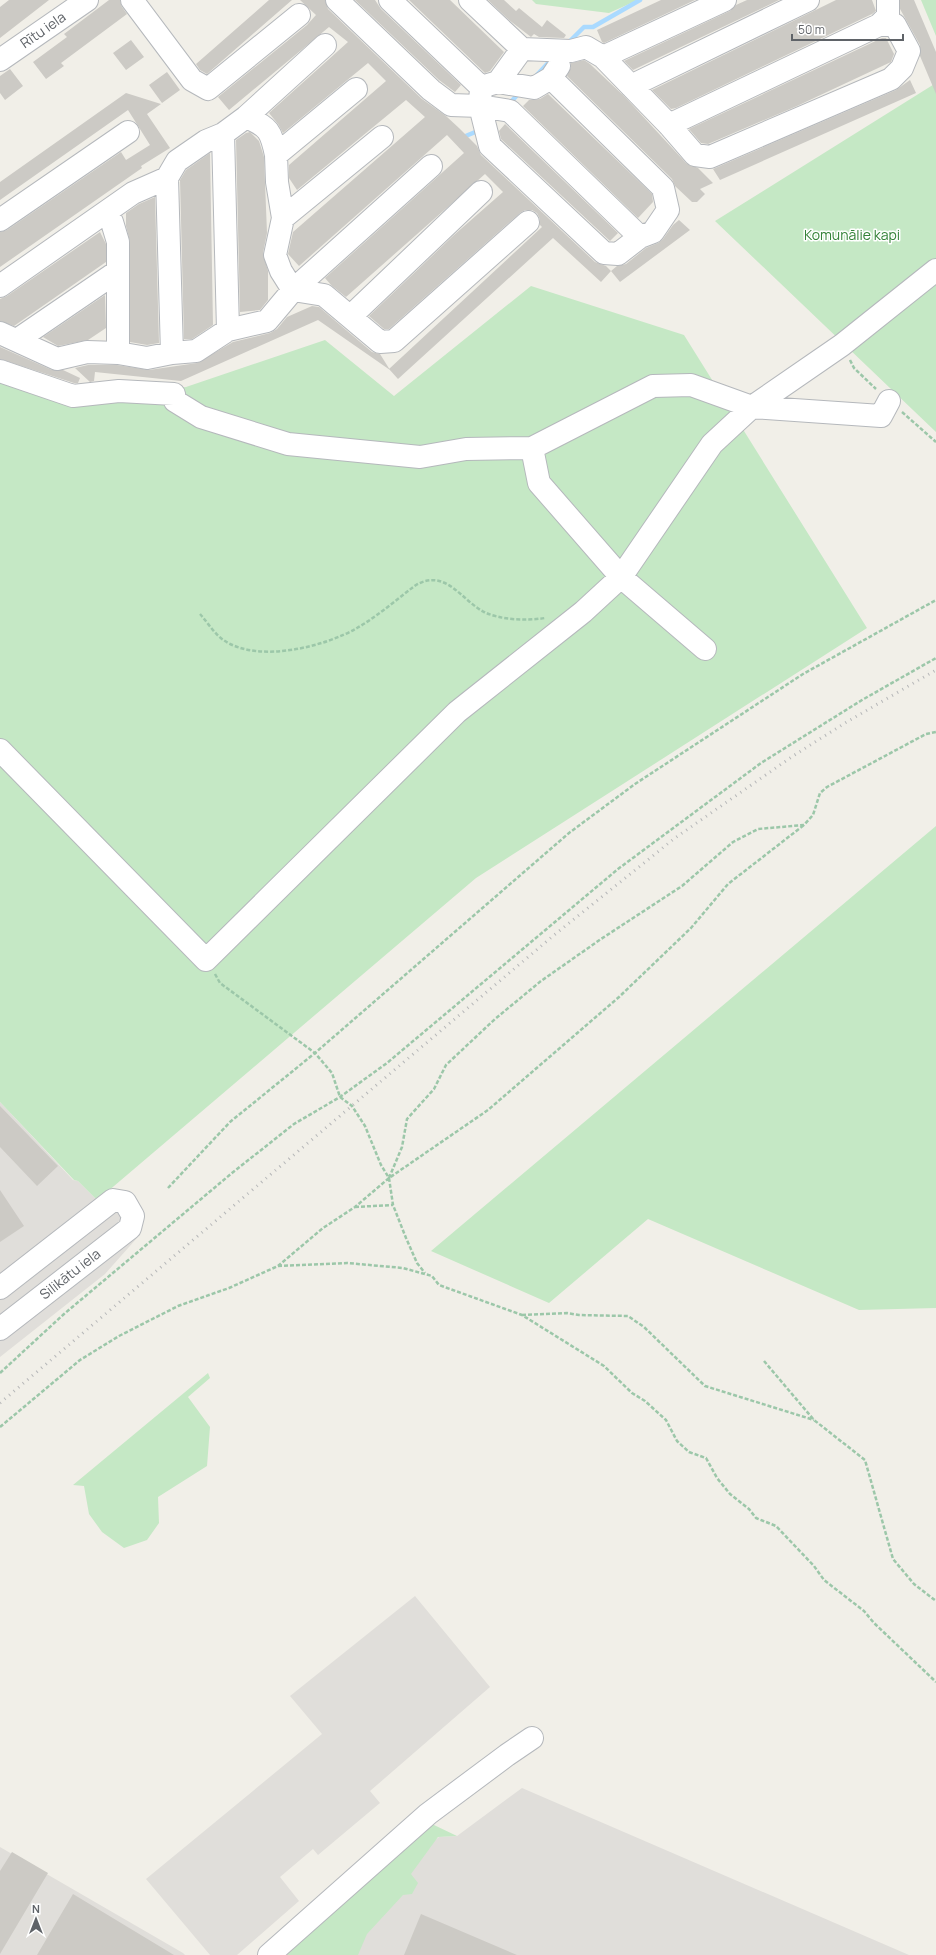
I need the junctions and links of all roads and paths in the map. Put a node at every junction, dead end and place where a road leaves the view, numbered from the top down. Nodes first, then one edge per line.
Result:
1 (87, 0) edge
2 (132, 0) edge
3 (337, 0) edge
4 (390, 0) edge
5 (470, 0) edge
6 (725, 0) edge
7 (808, 0) edge
8 (888, 0) edge
9 (299, 15) dead end
10 (879, 25) junction
11 (325, 45) dead end
12 (522, 49) junction
13 (571, 51) junction
14 (603, 57) junction
15 (0, 60) edge
16 (542, 83) junction
17 (631, 86) junction
18 (356, 89) dead end
19 (486, 92) junction
20 (510, 111) junction
21 (246, 117) junction
22 (669, 125) junction
23 (128, 132) dead end
24 (223, 134) junction
25 (382, 137) dead end
26 (276, 155) junction
27 (431, 166) dead end
28 (166, 178) junction
29 (481, 192) dead end
30 (106, 212) junction
31 (283, 218) junction
32 (0, 220) edge
33 (528, 222) dead end
34 (640, 237) junction
35 (936, 270) edge
36 (118, 271) junction
37 (0, 286) edge
38 (292, 290) junction
39 (350, 316) junction
40 (228, 330) junction
41 (8, 337) edge
42 (118, 353) junction
43 (172, 353) junction
44 (0, 371) edge
45 (889, 401) dead end
46 (752, 407) junction
47 (532, 448) junction
48 (621, 577) junction
49 (936, 600) edge
50 (200, 614) dead end
51 (551, 617) dead end
52 (705, 649) dead end
53 (936, 658) edge
54 (936, 732) edge
55 (0, 750) edge
56 (804, 825) junction
57 (206, 960) junction
58 (315, 1053) junction
59 (340, 1097) junction
60 (389, 1178) junction
61 (168, 1188) dead end
62 (393, 1205) junction
63 (355, 1207) junction
64 (278, 1266) junction
65 (425, 1273) junction
66 (0, 1288) edge
67 (522, 1314) junction
68 (0, 1329) edge
69 (764, 1361) dead end
70 (0, 1373) edge
71 (814, 1420) junction
72 (0, 1427) edge
73 (936, 1601) edge
74 (936, 1682) edge
75 (532, 1738) dead end
76 (269, 1955) edge

1 - 15 street, Rītu iela
2 - 9 street
3 - 19 street
4 - 19 street
5 - 12 street
6 - 14 street
7 - 17 street
8 - 10 street
10 - 22 street
10 - 22 street
11 - 21 street
12 - 13 street
12 - 19 street
13 - 14 street
13 - 16 street
14 - 17 street
16 - 19 street
16 - 20 street
16 - 34 street
17 - 22 street
18 - 26 street
19 - 20 street
19 - 34 street
20 - 34 street
21 - 24 street
21 - 26 street
23 - 32 street
24 - 28 street
24 - 40 street
25 - 31 street
26 - 31 street
27 - 38 street
28 - 30 street
28 - 43 street
29 - 39 street
30 - 36 street
30 - 37 street
31 - 38 street
33 - 39 street
35 - 46 street
36 - 41 street
36 - 42 street
38 - 39 street
38 - 40 street
40 - 43 street
41 - 42 street
42 - 43 street
44 - 47 street
45 - 46 street
46 - 47 street
46 - 48 street
47 - 48 street
48 - 52 street
48 - 57 street
49 - 58 path
50 - 51 path
53 - 59 path
54 - 56 path
55 - 57 street
56 - 60 path
56 - 60 path
57 - 58 path
58 - 59 path
58 - 61 path
59 - 60 path
59 - 70 path
60 - 62 path
60 - 63 path
62 - 63 path
62 - 65 path
63 - 64 path
64 - 65 path
64 - 72 path
65 - 67 path
66 - 68 street, Silikātu iela
67 - 71 path
67 - 74 path
69 - 71 path
71 - 73 path
75 - 76 street

